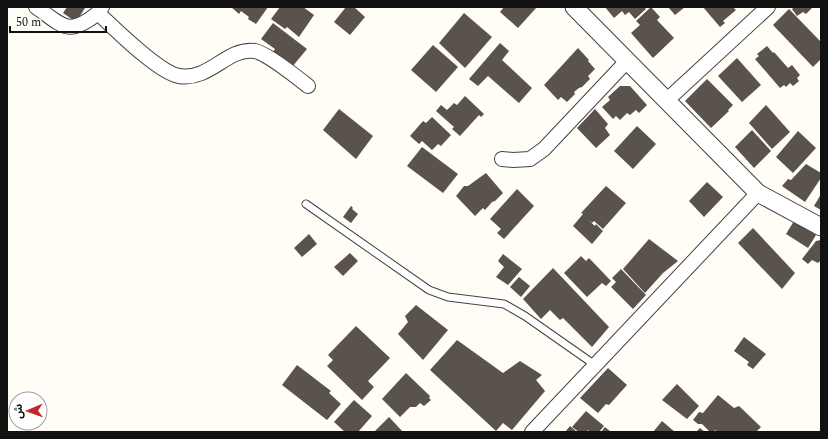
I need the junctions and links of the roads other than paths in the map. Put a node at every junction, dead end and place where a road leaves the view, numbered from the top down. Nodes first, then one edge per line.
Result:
1 (36, 7) edge
2 (574, 7) edge
3 (768, 7) edge
4 (100, 10) edge
5 (627, 62) junction
6 (308, 86) dead end
7 (666, 101) junction
8 (502, 159) dead end
9 (758, 193) junction
10 (306, 204) dead end
11 (821, 227) edge
12 (595, 365) junction
13 (532, 432) edge

1 - 4 street
2 - 5 street
3 - 7 street
4 - 6 street
5 - 7 street
5 - 8 street
7 - 9 street
9 - 11 street
9 - 12 street
10 - 12 lane
12 - 13 street

